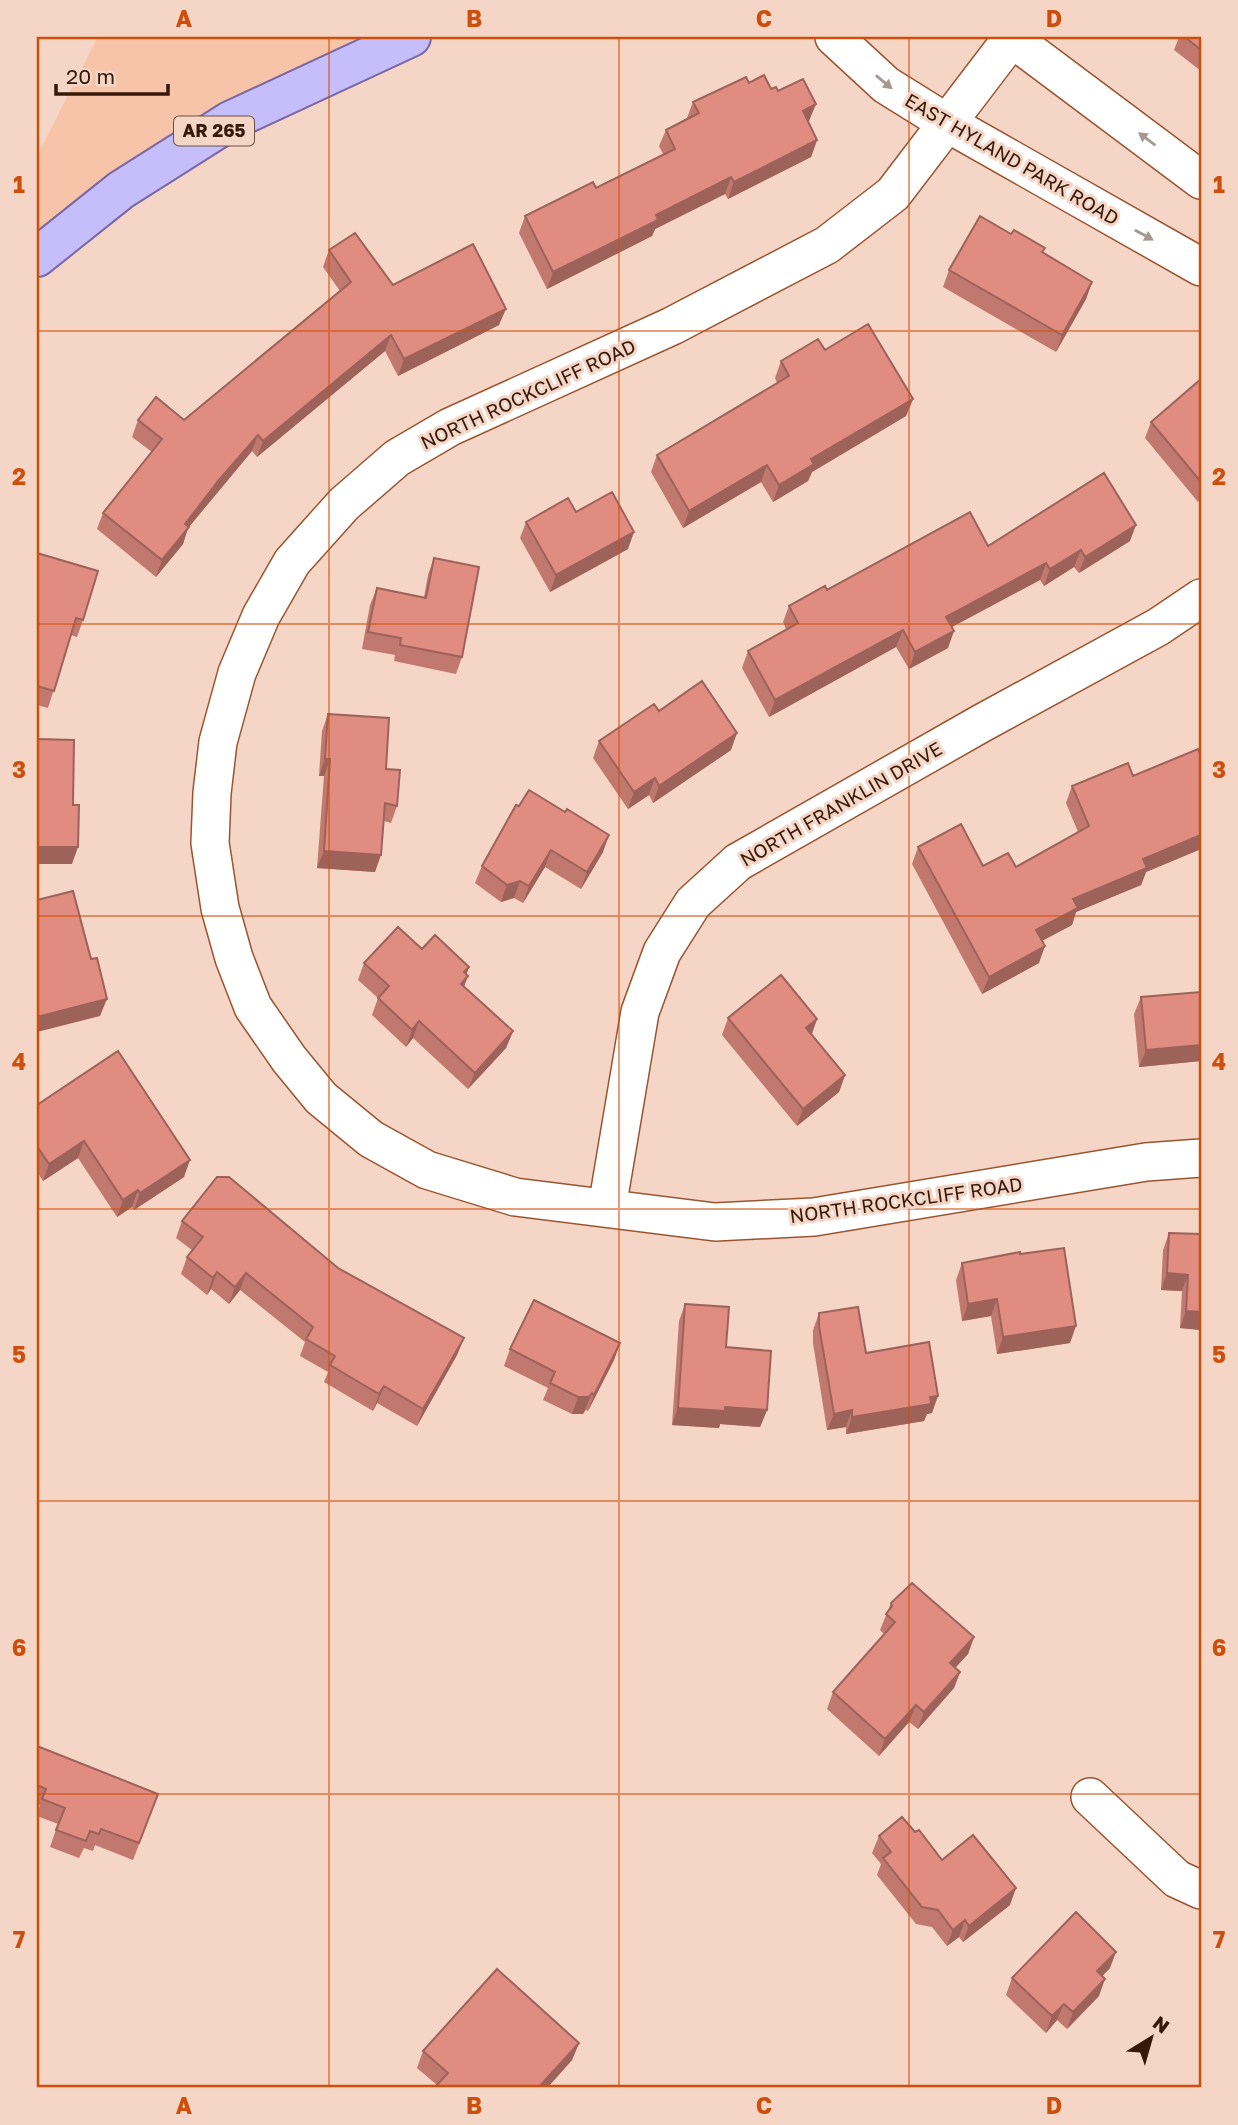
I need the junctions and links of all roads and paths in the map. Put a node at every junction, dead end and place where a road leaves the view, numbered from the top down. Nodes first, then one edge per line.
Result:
1 (411, 37) edge
2 (834, 37) edge
3 (1011, 38) edge
4 (947, 123) junction
5 (1201, 180) edge
6 (37, 257) edge
7 (1201, 267) edge
8 (1201, 598) edge
9 (1201, 1158) edge
10 (607, 1208) junction
11 (1090, 1797) dead end
12 (1201, 1890) edge

1 - 6 main road, AR 265
2 -> 4 street, EAST HYLAND PARK ROAD
3 - 4 street, NORTH ROCKCLIFF ROAD
5 -> 3 street
4 -> 7 street, EAST HYLAND PARK ROAD
4 - 10 street, NORTH ROCKCLIFF ROAD
8 - 10 street, NORTH FRANKLIN DRIVE
9 - 10 street, NORTH ROCKCLIFF ROAD
11 - 12 street

